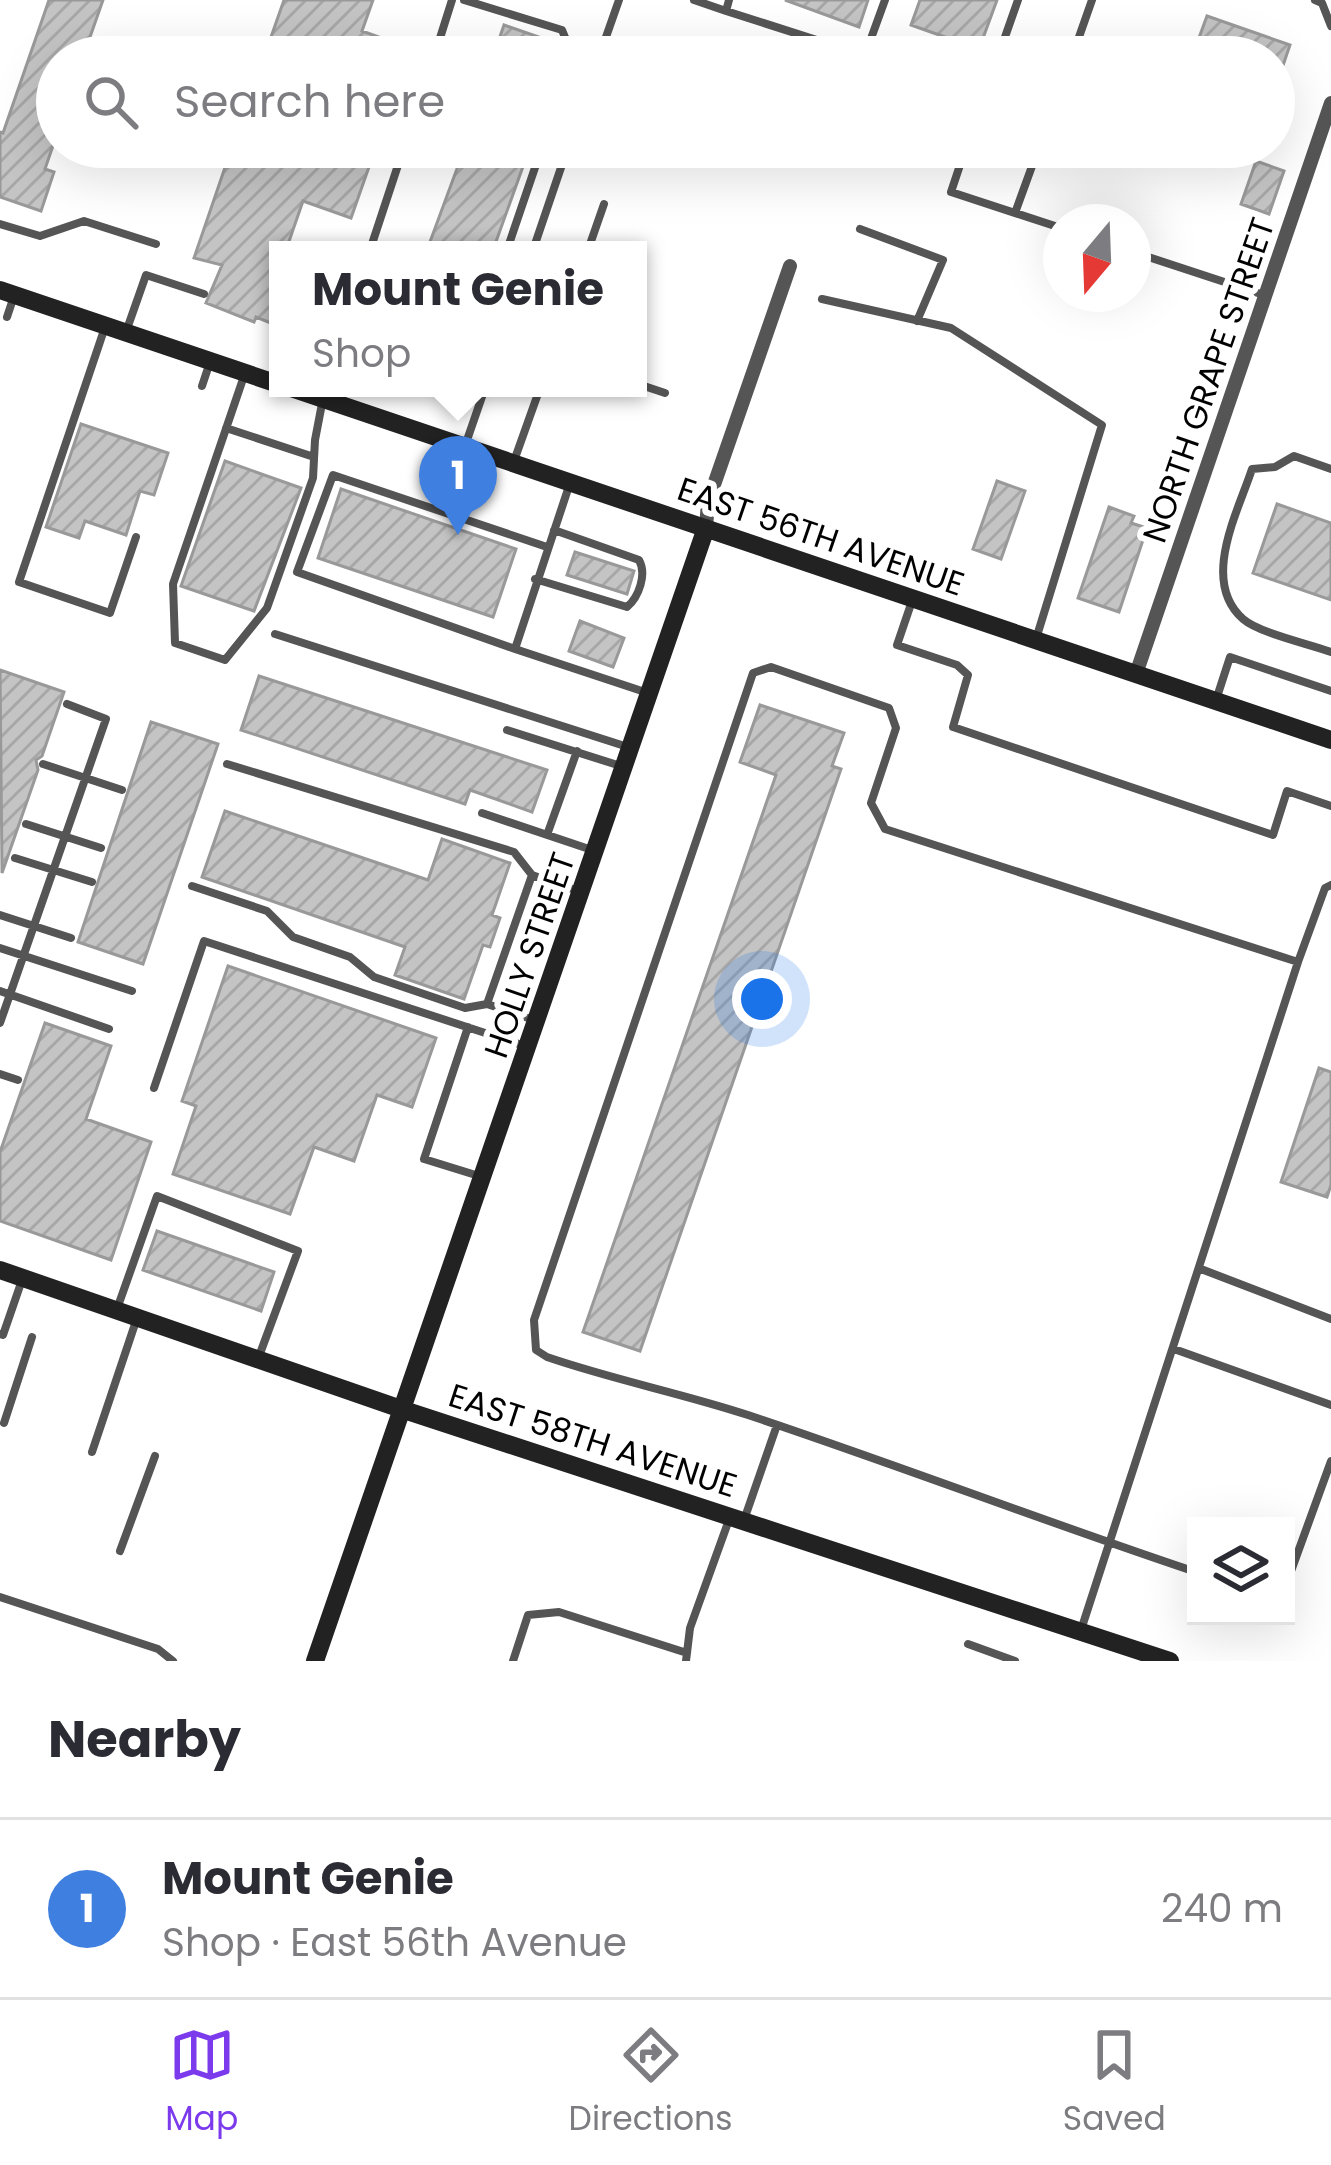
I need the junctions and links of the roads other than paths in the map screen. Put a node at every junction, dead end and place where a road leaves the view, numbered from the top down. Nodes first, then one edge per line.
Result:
1 (452, 0) edge
2 (464, 0) edge
3 (619, 0) edge
4 (694, 0) edge
5 (730, 0) edge
6 (885, 0) edge
7 (1018, 0) edge
8 (1092, 0) edge
9 (1315, 0) edge
10 (726, 11) junction
11 (1331, 26) edge
12 (441, 36) edge
13 (564, 36) edge
14 (606, 36) edge
15 (804, 36) edge
16 (871, 36) edge
17 (1005, 36) edge
18 (1079, 36) edge
19 (1331, 104) edge
20 (397, 168) edge
21 (535, 168) edge
22 (561, 168) edge
23 (959, 168) edge
24 (1032, 168) edge
25 (604, 204) dead end
26 (1016, 213) junction
27 (1043, 222) edge
28 (0, 224) edge
29 (860, 229) dead end
30 (373, 241) edge
31 (510, 241) edge
32 (535, 241) edge
33 (591, 241) edge
34 (156, 244) dead end
35 (1151, 257) edge
36 (790, 266) dead end
37 (7, 292) edge
38 (204, 294) dead end
39 (1265, 295) junction
40 (822, 299) dead end
41 (8, 317) dead end
42 (917, 321) junction
43 (105, 326) junction
44 (126, 332) junction
45 (211, 361) junction
46 (245, 372) junction
47 (269, 380) edge
48 (202, 386) dead end
49 (647, 387) edge
50 (665, 392) dead end
51 (322, 397) edge
52 (334, 397) edge
53 (482, 397) edge
54 (537, 397) edge
55 (226, 428) junction
56 (465, 446) junction
57 (314, 457) junction
58 (513, 463) junction
59 (1331, 469) edge
60 (570, 482) junction
61 (706, 528) junction
62 (554, 530) junction
63 (136, 537) dead end
64 (547, 548) junction
65 (536, 579) junction
66 (912, 599) junction
67 (275, 634) dead end
68 (1035, 640) junction
69 (515, 649) junction
70 (1331, 652) edge
71 (1136, 674) junction
72 (1331, 691) edge
73 (651, 694) junction
74 (1215, 701) junction
75 (67, 704) dead end
76 (507, 730) dead end
77 (1331, 740) edge
78 (577, 752) junction
79 (629, 758) junction
80 (43, 764) dead end
81 (227, 764) dead end
82 (86, 778) junction
83 (122, 790) dead end
84 (1331, 806) edge
85 (482, 813) dead end
86 (26, 824) dead end
87 (547, 835) junction
88 (65, 836) junction
89 (101, 848) dead end
90 (597, 851) junction
91 (15, 857) dead end
92 (54, 869) junction
93 (532, 875) junction
94 (92, 882) dead end
95 (1331, 885) edge
96 (192, 886) dead end
97 (583, 892) junction
98 (0, 915) edge
99 (34, 926) junction
100 (70, 938) dead end
101 (0, 948) edge
102 (23, 956) junction
103 (1298, 962) junction
104 (132, 991) dead end
105 (5, 992) edge
106 (487, 1004) junction
107 (538, 1021) junction
108 (0, 1023) edge
109 (468, 1028) junction
110 (109, 1029) dead end
111 (529, 1047) junction
112 (0, 1074) edge
113 (18, 1080) dead end
114 (154, 1088) dead end
115 (484, 1178) junction
116 (1201, 1269) junction
117 (0, 1270) edge
118 (23, 1278) junction
119 (116, 1311) junction
120 (137, 1318) junction
121 (1331, 1318) edge
122 (1, 1337) edge
123 (32, 1337) dead end
124 (1174, 1349) junction
125 (258, 1360) junction
126 (1331, 1405) edge
127 (404, 1410) junction
128 (4, 1423) dead end
129 (777, 1425) junction
130 (92, 1452) dead end
131 (155, 1456) dead end
132 (1331, 1461) edge
133 (738, 1518) junction
134 (1110, 1543) junction
135 (120, 1551) dead end
136 (1295, 1560) edge
137 (1187, 1569) edge
138 (0, 1598) edge
139 (1080, 1631) junction
140 (968, 1644) dead end
141 (687, 1657) edge
142 (1163, 1660) edge
143 (173, 1661) edge
144 (315, 1661) edge
145 (513, 1661) edge
146 (1015, 1661) edge

1 - 12 lane
2 - 13 lane
3 - 14 lane
4 - 10 lane
5 - 10 lane
6 - 16 lane
7 - 17 lane
8 - 18 lane
9 - 11 lane
10 - 15 lane
19 - 39 street, NORTH GRAPE STREET
20 - 30 lane
21 - 31 lane
22 - 32 lane
23 - 26 lane
24 - 26 lane
25 - 33 lane
26 - 27 lane
28 - 34 lane
29 - 42 lane
35 - 39 lane
36 - 61 street, HOLLY STREET
37 - 41 lane
37 - 43 street
38 - 44 lane
39 - 71 street, NORTH GRAPE STREET
40 - 42 lane
42 - 68 lane
43 - 44 street
43 - 63 lane
44 - 45 street
45 - 46 street
45 - 48 lane
46 - 47 street
46 - 55 lane
49 - 50 lane
51 - 57 lane
52 - 56 street, EAST 56TH AVENUE
53 - 56 lane
54 - 58 lane
55 - 57 lane
55 - 57 lane
56 - 58 street, EAST 56TH AVENUE
58 - 60 street, EAST 56TH AVENUE
59 - 70 lane
60 - 61 street, EAST 56TH AVENUE
60 - 62 lane
61 - 66 street, EAST 56TH AVENUE
61 - 73 street, HOLLY STREET
62 - 64 lane
62 - 65 lane
64 - 65 lane
64 - 69 lane
65 - 69 lane
66 - 68 street, EAST 56TH AVENUE
66 - 84 lane
67 - 79 lane
68 - 71 street, EAST 56TH AVENUE
69 - 73 lane
71 - 74 street, EAST 56TH AVENUE
72 - 74 lane
73 - 79 street, HOLLY STREET
74 - 77 street, EAST 56TH AVENUE
75 - 82 lane
76 - 78 lane
78 - 79 lane
78 - 87 lane
79 - 90 street, HOLLY STREET
80 - 82 lane
81 - 93 lane
82 - 83 lane
82 - 88 lane
85 - 87 lane
86 - 88 lane
87 - 90 lane
88 - 89 lane
88 - 92 lane
90 - 97 street, HOLLY STREET
91 - 92 lane
92 - 94 lane
92 - 99 lane
93 - 97 lane
93 - 106 lane
95 - 103 lane
96 - 106 lane
97 - 107 street, HOLLY STREET
98 - 99 lane
99 - 100 lane
99 - 102 lane
101 - 102 lane
102 - 104 lane
102 - 105 lane
103 - 116 lane
103 - 129 lane
105 - 108 lane
105 - 110 lane
106 - 107 lane
107 - 111 street, HOLLY STREET
109 - 111 lane
109 - 114 lane
109 - 115 lane
111 - 115 street, HOLLY STREET
112 - 113 lane
115 - 127 street, HOLLY STREET
116 - 121 lane
116 - 124 lane
117 - 118 street, EAST 58TH AVENUE
118 - 119 street, EAST 58TH AVENUE
118 - 122 lane
119 - 120 street, EAST 58TH AVENUE
119 - 125 lane
120 - 125 street, EAST 58TH AVENUE
120 - 130 lane
123 - 128 lane
124 - 126 lane
124 - 134 lane
125 - 127 street, EAST 58TH AVENUE
127 - 133 street, EAST 58TH AVENUE
127 - 144 street, HOLLY STREET
129 - 133 lane
129 - 134 lane
131 - 135 lane
132 - 136 lane
133 - 139 street, EAST 58TH AVENUE
133 - 141 lane
134 - 137 lane
134 - 139 lane
138 - 143 lane
139 - 142 street, EAST 58TH AVENUE
140 - 146 lane
141 - 145 lane

